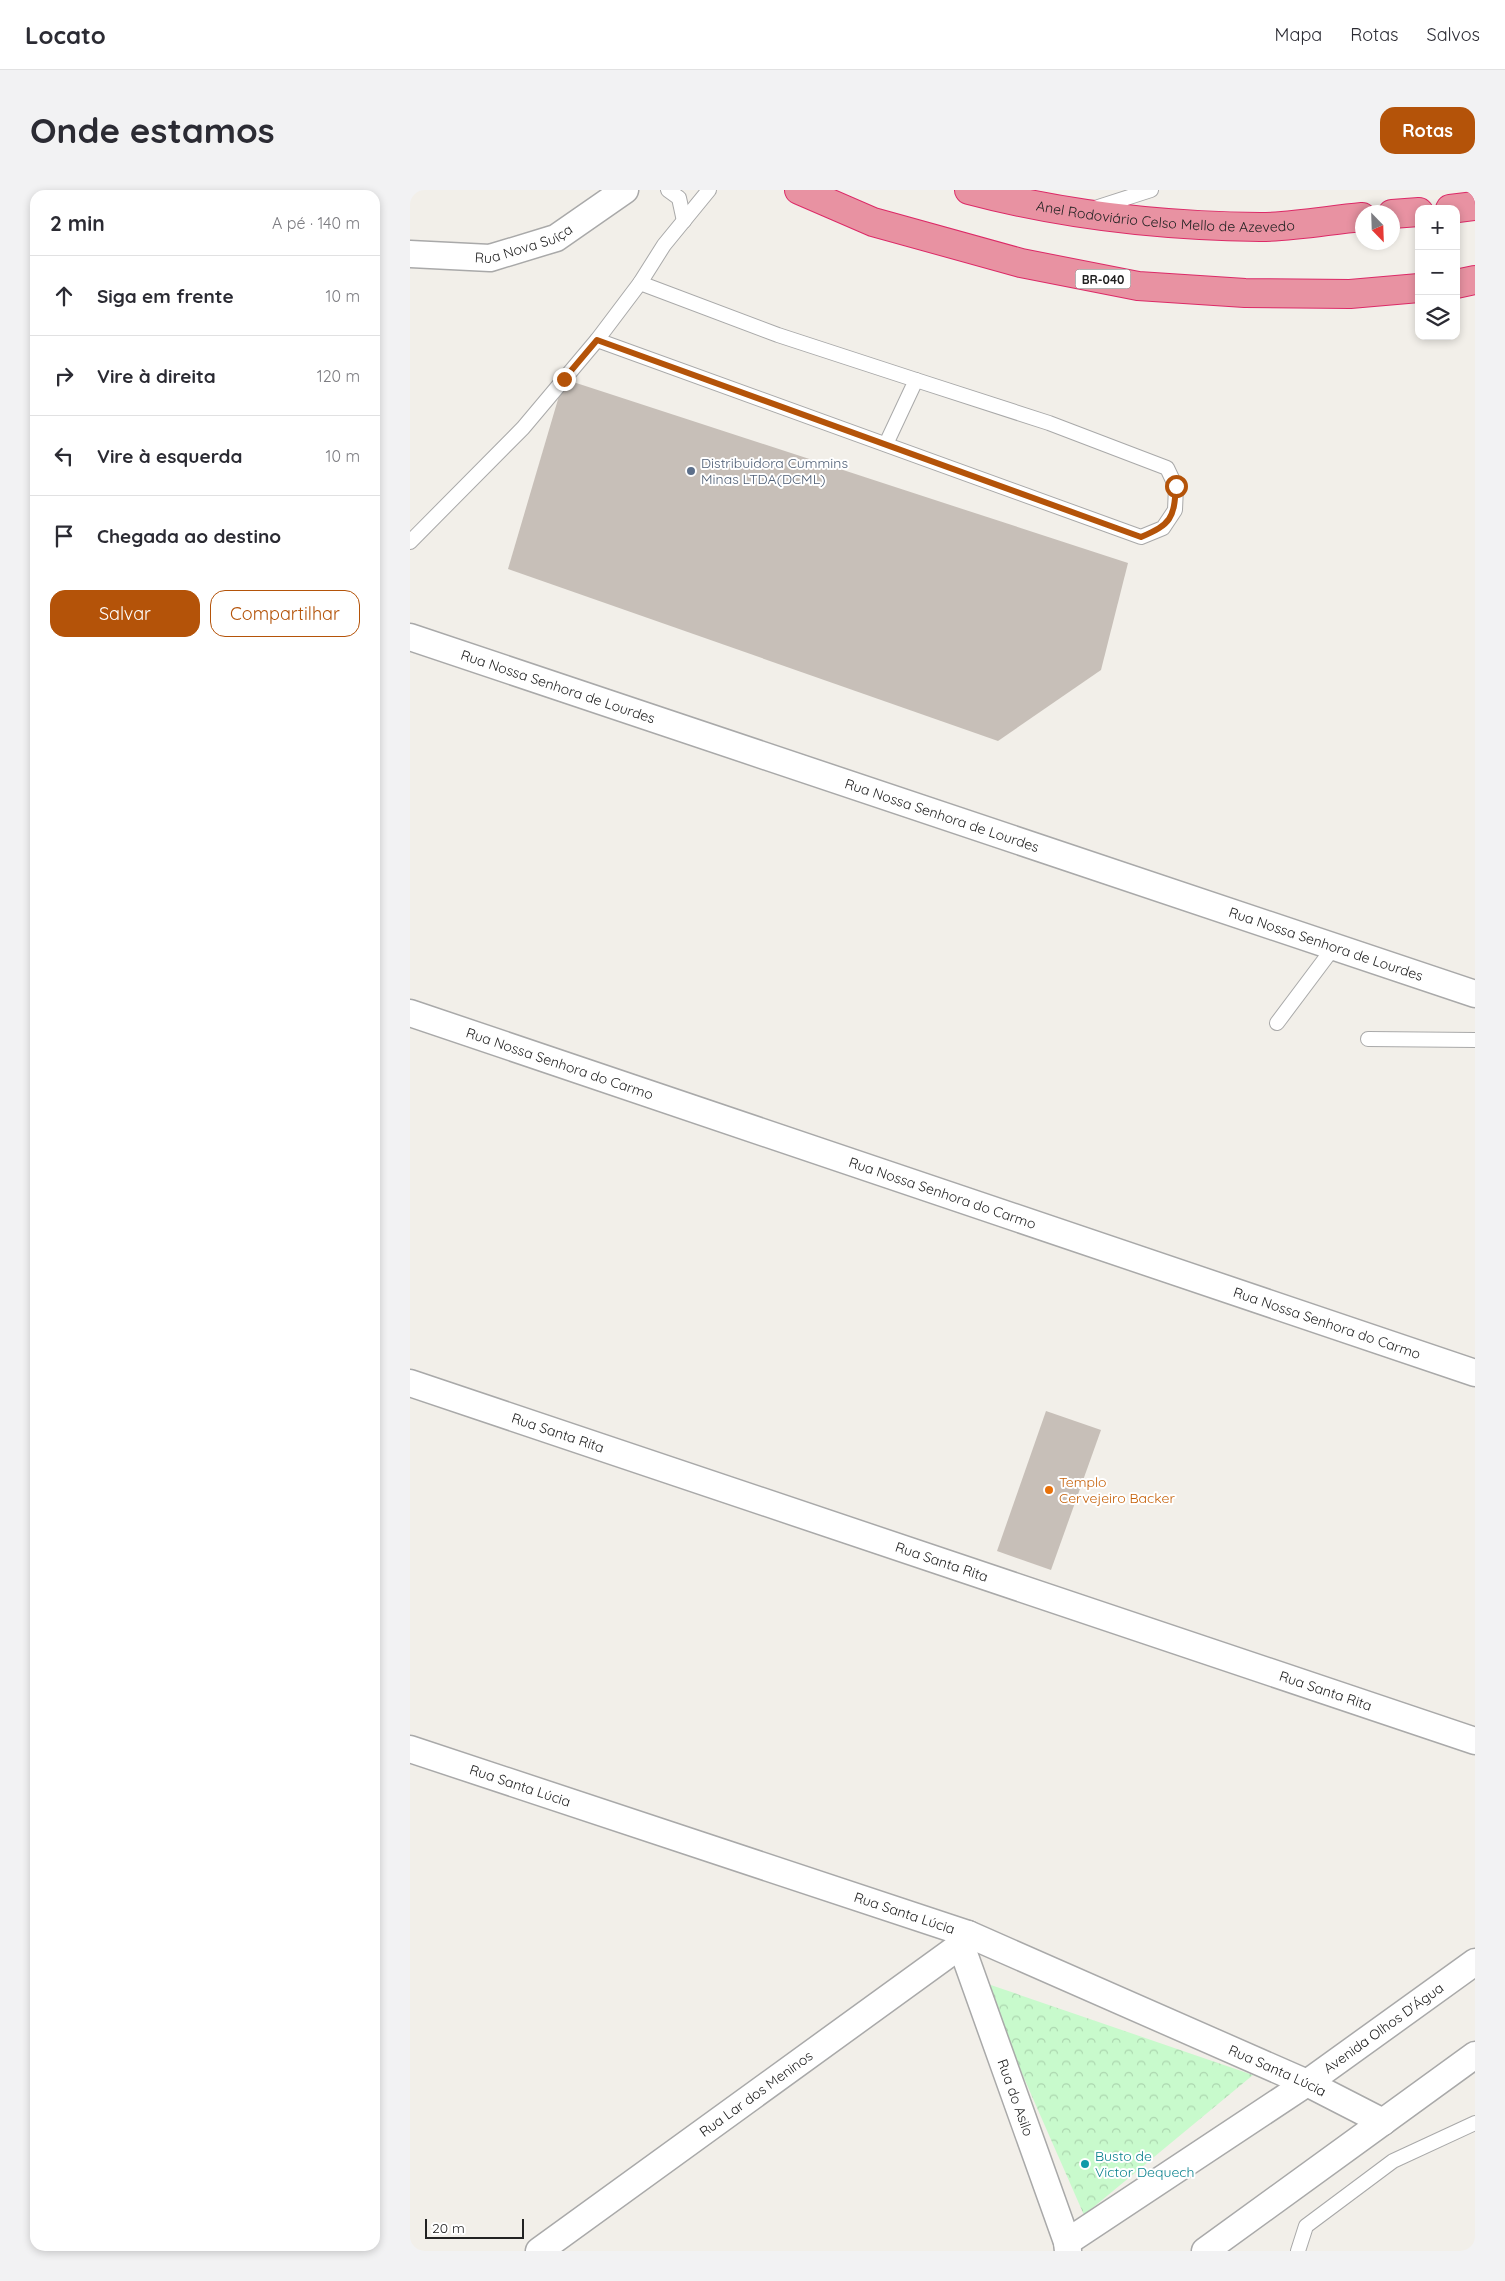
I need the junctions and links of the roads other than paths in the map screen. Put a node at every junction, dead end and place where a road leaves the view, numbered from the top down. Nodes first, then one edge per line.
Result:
1 (626, 190) edge
2 (668, 190) edge
3 (709, 190) edge
4 (799, 190) edge
5 (969, 190) edge
6 (1151, 190) edge
7 (1475, 206) edge
8 (1460, 208) edge
9 (1080, 212) junction
10 (1415, 212) edge
11 (1400, 213) edge
12 (1355, 218) edge
13 (684, 222) junction
14 (410, 254) edge
15 (1475, 280) edge
16 (640, 283) junction
17 (1460, 283) edge
18 (1415, 288) edge
19 (597, 340) junction
20 (916, 380) junction
21 (886, 444) junction
22 (410, 542) edge
23 (410, 637) edge
24 (1334, 947) junction
25 (1475, 994) edge
26 (410, 1013) edge
27 (1277, 1022) dead end
28 (1368, 1040) dead end
29 (1475, 1040) edge
30 (1475, 1373) edge
31 (410, 1383) edge
32 (1475, 1742) edge
33 (410, 1749) edge
34 (964, 1939) junction
35 (1475, 1962) edge
36 (1473, 2060) edge
37 (1307, 2083) junction
38 (1383, 2122) junction
39 (1475, 2123) edge
40 (1068, 2247) edge
41 (539, 2251) edge
42 (1206, 2251) edge
43 (1298, 2251) edge

1 - 14 street, Rua Nova Suíça
2 - 13 lane
3 - 13 lane
4 - 18 highway, BR-040
5 - 9 highway, Anel Rodoviário Celso Mello de Azevedo
6 - 9 lane
7 - 8 highway
9 - 12 highway, Anel Rodoviário Celso Mello de Azevedo
10 - 11 highway
13 - 16 lane
15 - 17 highway
16 - 19 lane
16 - 20 lane
19 - 21 lane
19 - 22 lane
20 - 21 lane
20 - 21 lane
23 - 24 street, Rua Nossa Senhora de Lourdes
24 - 25 street, Rua Nossa Senhora de Lourdes
24 - 27 lane
26 - 30 street, Rua Nossa Senhora do Carmo
28 - 29 lane
31 - 32 street, Rua Santa Rita
33 - 34 street, Rua Santa Lúcia
34 - 37 street, Rua Santa Lúcia
34 - 40 street, Rua do Asilo
34 - 41 street, Rua Lar dos Meninos
35 - 37 street, Avenida Olhos D'Água
36 - 38 street
37 - 38 street, Rua Santa Lúcia
37 - 40 street, Avenida Olhos D'Água
38 - 42 street
39 - 43 lane

